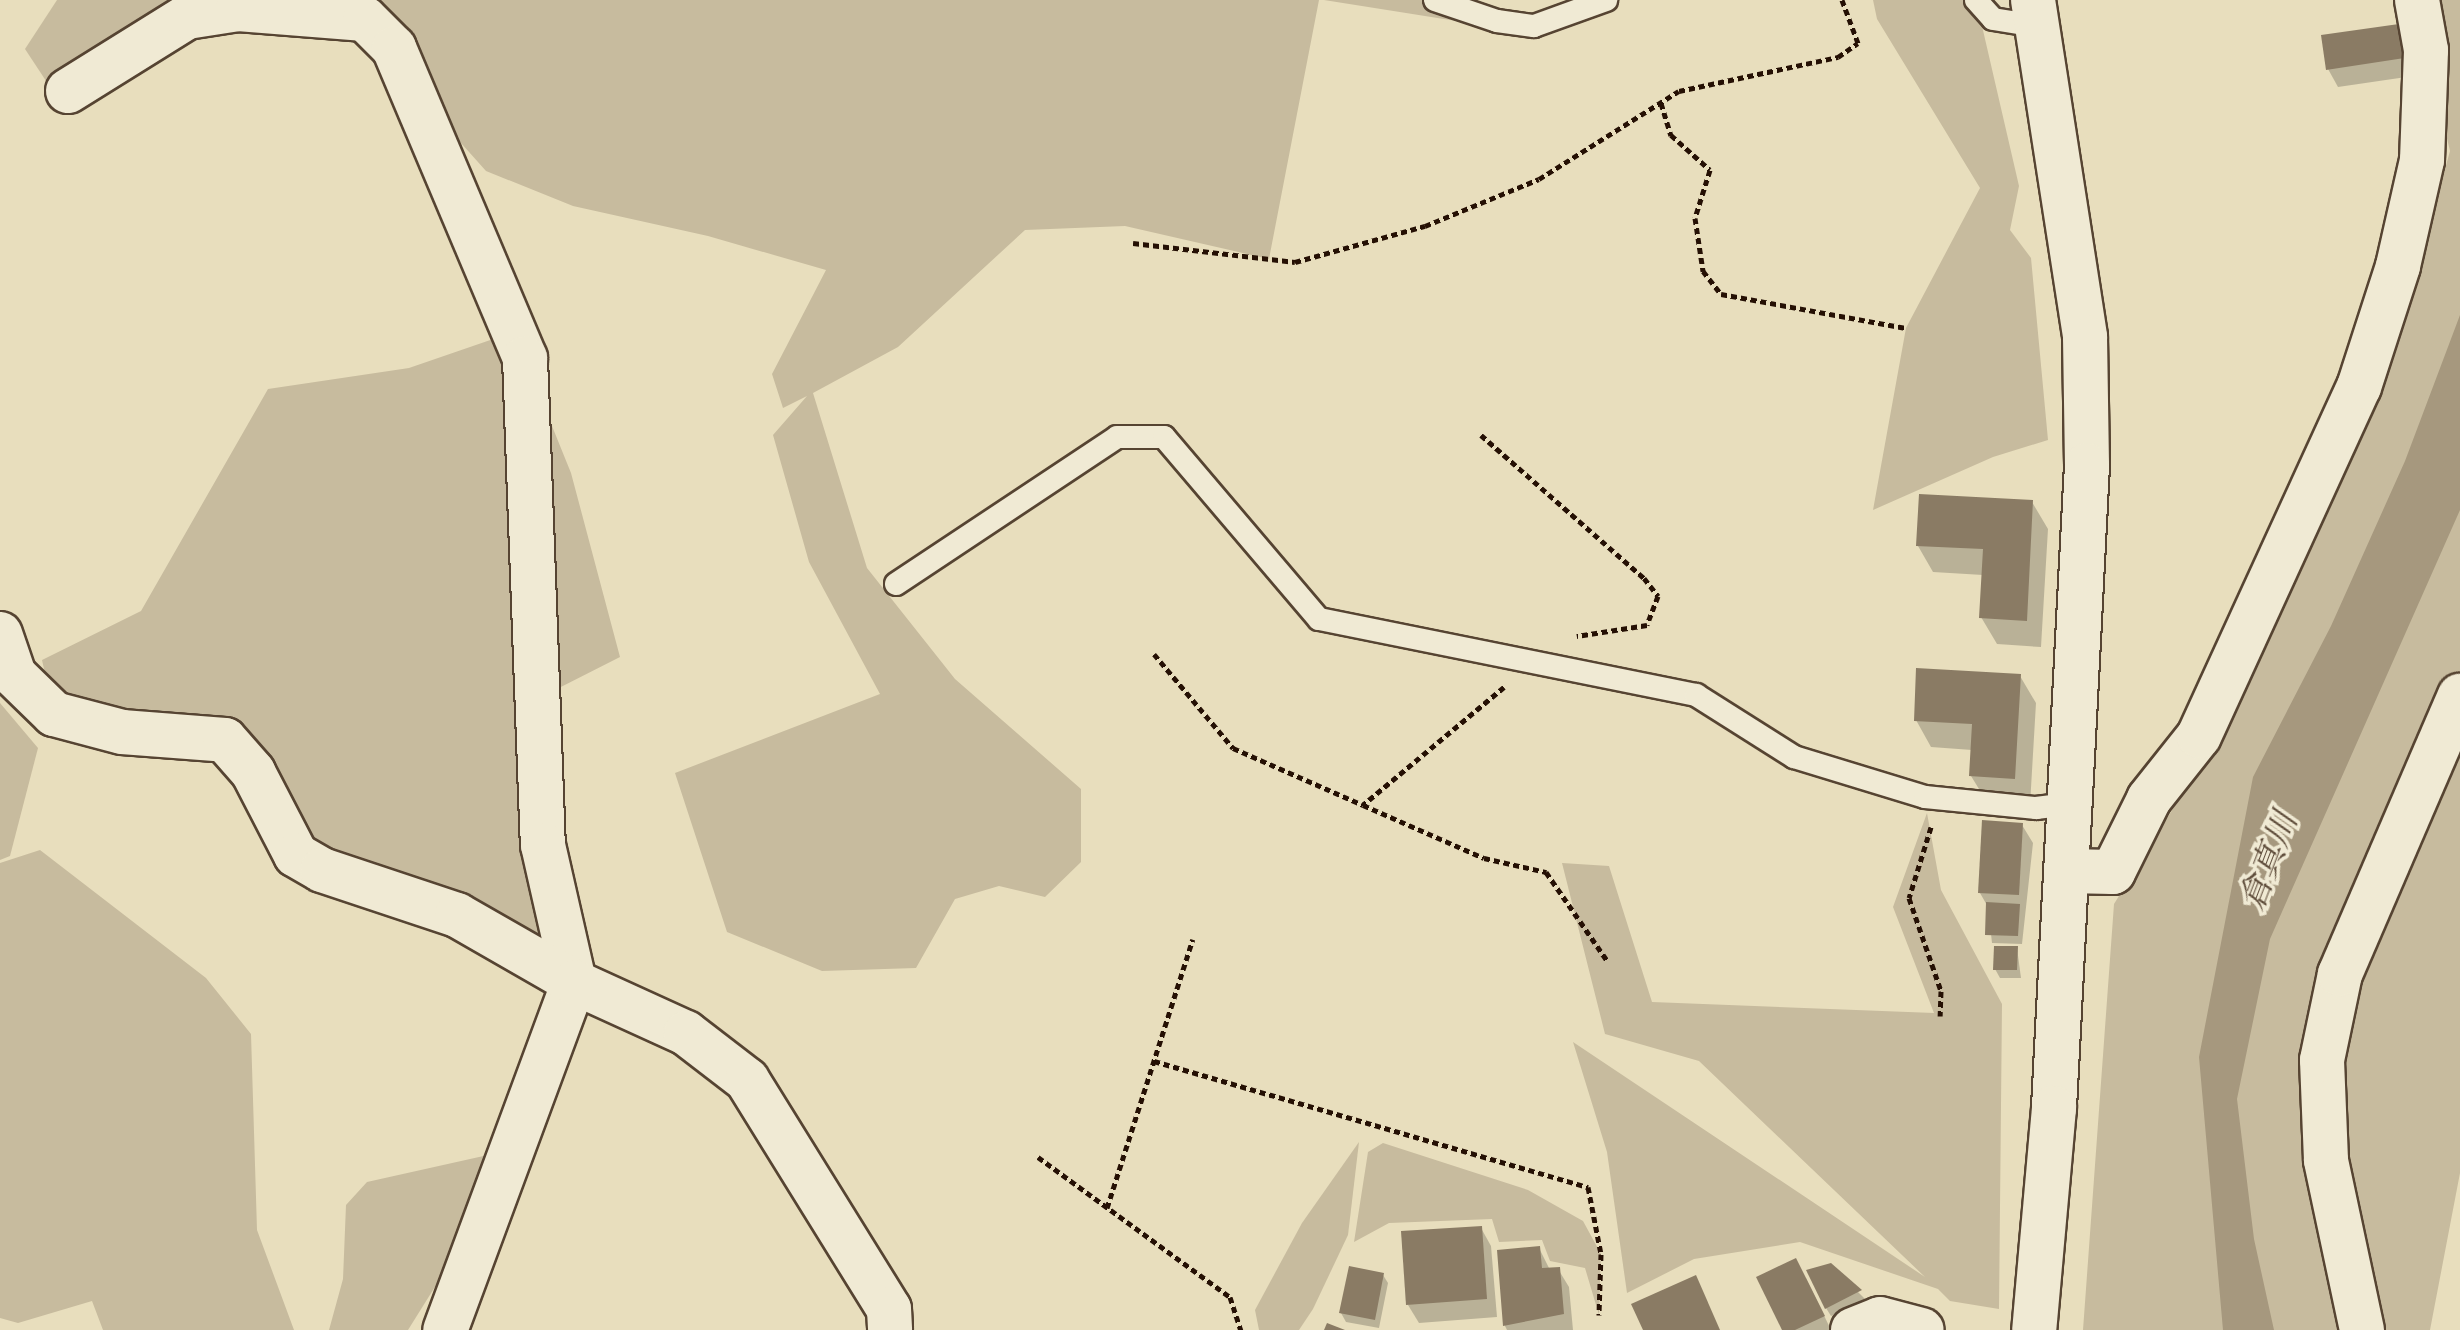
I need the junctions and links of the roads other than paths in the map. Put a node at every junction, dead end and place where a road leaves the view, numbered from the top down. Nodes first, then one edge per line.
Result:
1 (1435, 0) edge
2 (1606, 0) edge
3 (1976, 0) edge
4 (2417, 0) edge
5 (2035, 13) edge
6 (68, 91) dead end
7 (896, 584) dead end
8 (0, 634) edge
9 (2460, 696) edge
10 (2069, 804) junction
11 (2066, 871) junction
12 (574, 982) junction
13 (445, 1330) edge
14 (890, 1330) edge
15 (1853, 1330) edge
16 (1922, 1330) edge
17 (2034, 1330) edge
18 (2362, 1330) edge

1 - 2 lane
3 - 5 lane
4 - 11 street
5 - 10 street
6 - 12 street
7 - 10 lane
8 - 12 street
9 - 18 street
10 - 11 street
11 - 17 street
12 - 13 street
12 - 14 street
15 - 16 street

